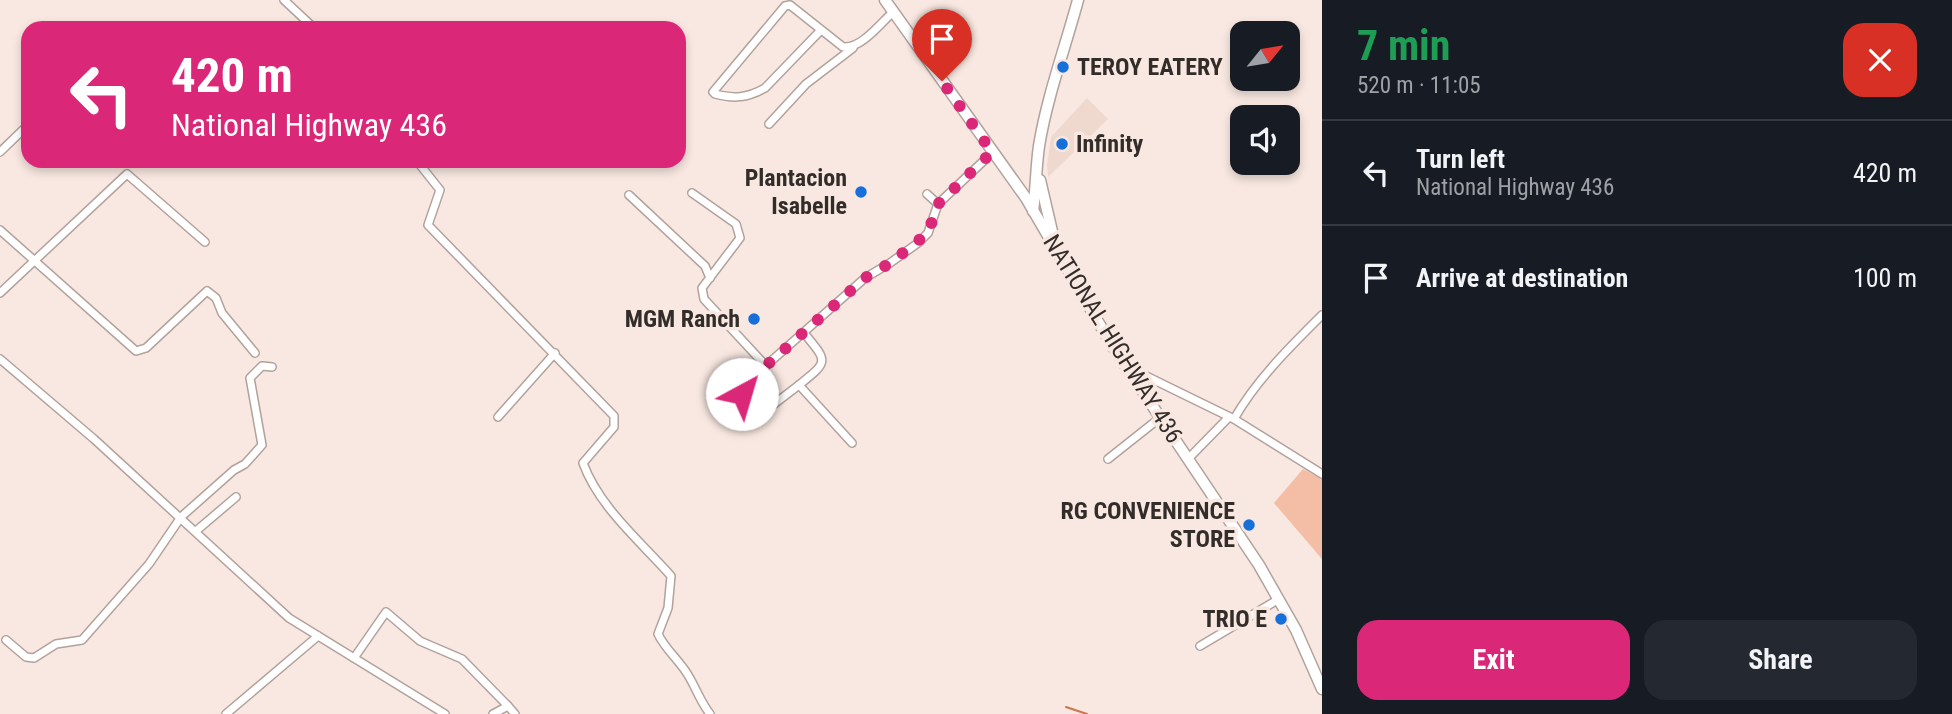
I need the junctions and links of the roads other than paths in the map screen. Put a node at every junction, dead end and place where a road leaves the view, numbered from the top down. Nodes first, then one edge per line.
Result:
1 (284, 0) edge
2 (885, 0) edge
3 (1078, 0) edge
4 (893, 12) junction
5 (306, 21) edge
6 (821, 30) junction
7 (856, 45) junction
8 (769, 124) dead end
9 (21, 132) edge
10 (0, 152) edge
11 (992, 152) junction
12 (423, 168) edge
13 (1038, 176) junction
14 (1017, 185) junction
15 (692, 193) dead end
16 (926, 194) dead end
17 (629, 195) dead end
18 (938, 204) junction
19 (1033, 211) junction
20 (0, 230) edge
21 (205, 242) dead end
22 (1058, 252) junction
23 (34, 261) junction
24 (710, 278) junction
25 (0, 293) edge
26 (1322, 315) edge
27 (804, 333) junction
28 (255, 353) dead end
29 (555, 353) junction
30 (0, 359) edge
31 (766, 366) junction
32 (272, 367) dead end
33 (1133, 378) junction
34 (799, 385) junction
35 (498, 417) dead end
36 (1161, 417) junction
37 (1231, 418) junction
38 (852, 443) dead end
39 (1108, 459) dead end
40 (1188, 459) junction
41 (1322, 474) edge
42 (236, 497) dead end
43 (181, 517) junction
44 (196, 530) junction
45 (1279, 599) junction
46 (317, 636) junction
47 (6, 640) dead end
48 (1200, 646) dead end
49 (354, 659) junction
50 (1322, 688) edge
51 (508, 706) junction
52 (226, 714) edge
53 (445, 714) edge
54 (493, 714) edge
55 (515, 714) edge
56 (710, 714) edge

1 - 5 street
2 - 4 main road, NATIONAL HIGHWAY 436
3 - 13 main road
4 - 7 street
4 - 11 main road, NATIONAL HIGHWAY 436
6 - 6 street
6 - 7 street
7 - 8 street
9 - 10 street
11 - 14 main road, NATIONAL HIGHWAY 436
11 - 18 street
12 - 29 street
13 - 14 main road
13 - 19 main road
13 - 22 main road
14 - 19 main road, NATIONAL HIGHWAY 436
15 - 24 street
16 - 18 street
17 - 24 street
18 - 27 street
19 - 22 main road, NATIONAL HIGHWAY 436
20 - 23 street
21 - 23 street
22 - 33 main road, NATIONAL HIGHWAY 436
23 - 25 street
23 - 28 street
24 - 31 street
26 - 37 street
27 - 31 street
27 - 34 street
29 - 35 street
29 - 56 street
30 - 43 street
31 - 34 street
32 - 43 street
33 - 36 main road, NATIONAL HIGHWAY 436
33 - 37 street
34 - 38 street
36 - 39 street
36 - 40 main road, NATIONAL HIGHWAY 436
37 - 40 street
37 - 41 street
40 - 45 main road, NATIONAL HIGHWAY 436
42 - 44 street
43 - 44 street
43 - 47 street
44 - 46 street
45 - 48 street
45 - 50 main road, NATIONAL HIGHWAY 436
46 - 49 street
46 - 52 street
49 - 51 street
49 - 53 street
51 - 54 street
51 - 55 street

